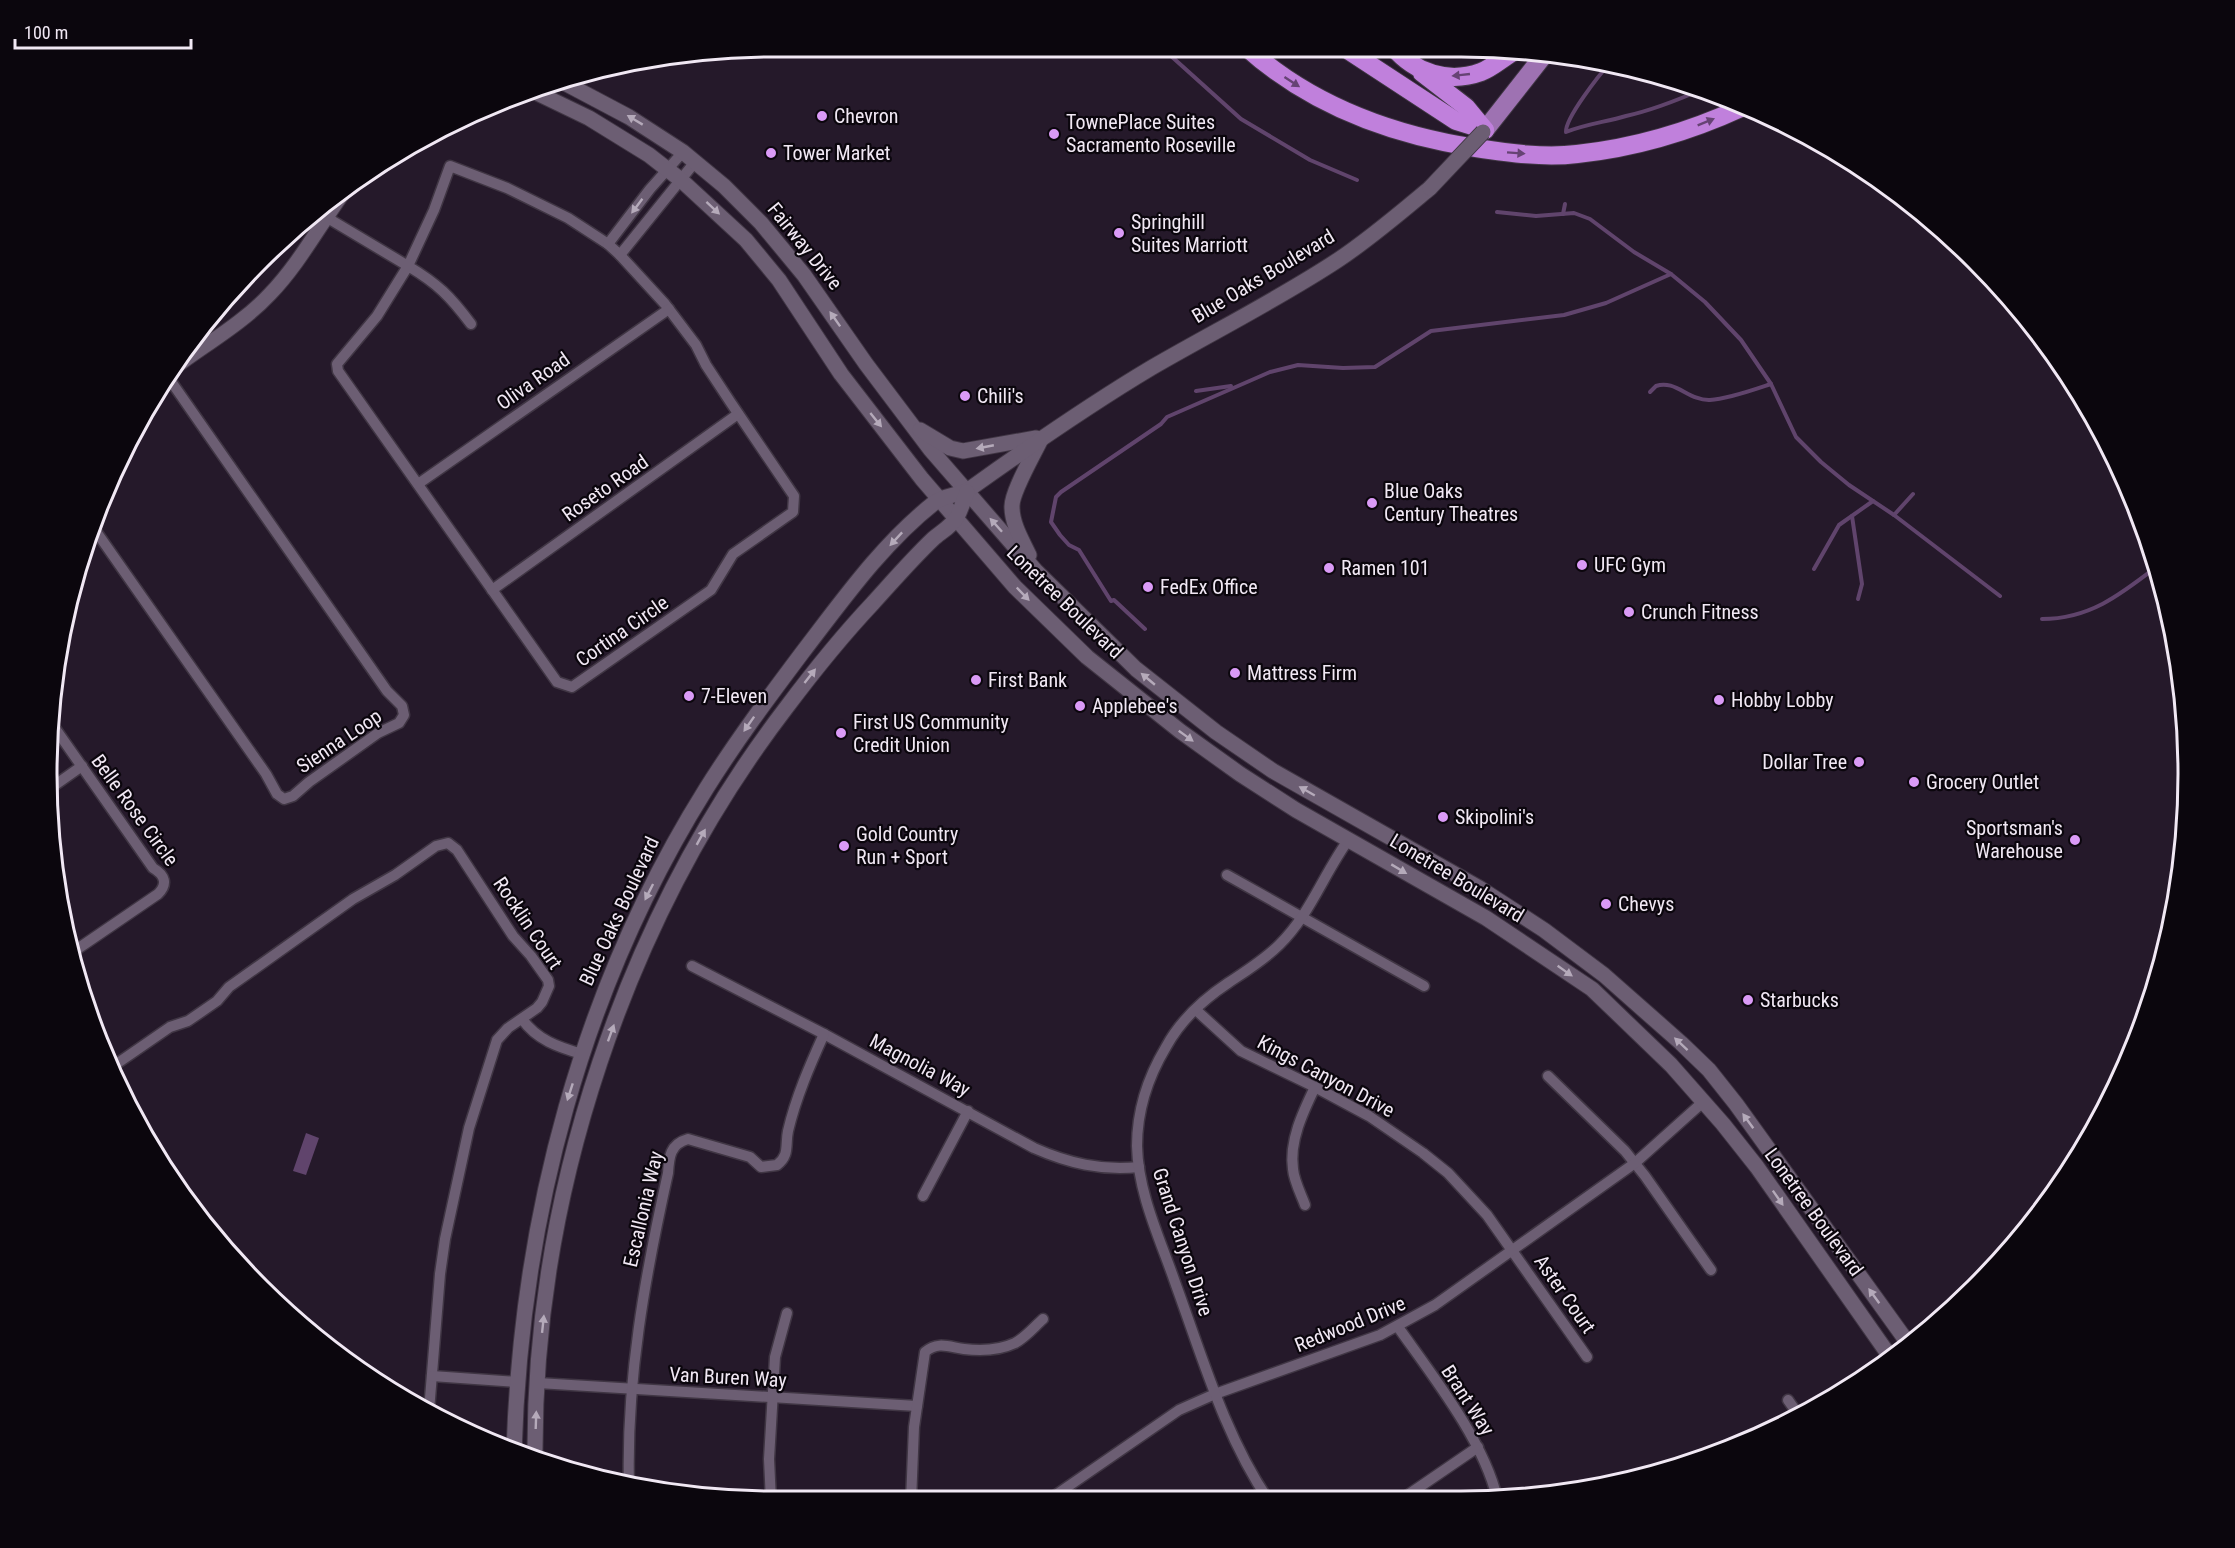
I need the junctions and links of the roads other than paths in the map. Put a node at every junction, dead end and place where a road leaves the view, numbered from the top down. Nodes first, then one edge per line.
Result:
1 (1260, 57) edge
2 (1360, 57) edge
3 (1404, 57) edge
4 (1503, 59) edge
5 (1539, 62) edge
6 (1415, 68) junction
7 (571, 86) edge
8 (544, 95) edge
9 (1733, 111) edge
10 (1484, 131) junction
11 (689, 157) junction
12 (669, 169) junction
13 (681, 180) junction
14 (328, 213) edge
15 (323, 217) edge
16 (608, 244) junction
17 (620, 255) junction
18 (408, 267) junction
19 (669, 309) junction
20 (471, 324) dead end
21 (194, 354) edge
22 (173, 384) edge
23 (738, 414) junction
24 (915, 427) junction
25 (1042, 436) junction
26 (418, 484) junction
27 (967, 492) junction
28 (939, 499) junction
29 (956, 519) junction
30 (99, 535) edge
31 (1035, 570) junction
32 (492, 590) junction
33 (59, 733) edge
34 (82, 766) junction
35 (57, 783) edge
36 (1358, 820) junction
37 (1349, 839) junction
38 (1227, 875) dead end
39 (1302, 917) junction
40 (78, 948) edge
41 (692, 966) dead end
42 (1424, 986) dead end
43 (1196, 1010) junction
44 (522, 1019) junction
45 (824, 1034) junction
46 (582, 1054) junction
47 (118, 1063) edge
48 (1548, 1076) dead end
49 (1722, 1086) junction
50 (1316, 1087) junction
51 (1703, 1102) junction
52 (968, 1111) junction
53 (1635, 1163) junction
54 (1139, 1167) junction
55 (923, 1196) dead end
56 (1305, 1205) dead end
57 (1512, 1251) junction
58 (1711, 1270) dead end
59 (787, 1312) dead end
60 (1043, 1319) dead end
61 (1398, 1327) junction
62 (1904, 1338) edge
63 (1886, 1351) edge
64 (1587, 1357) dead end
65 (432, 1376) junction
66 (518, 1382) junction
67 (537, 1383) junction
68 (632, 1388) junction
69 (1215, 1394) junction
70 (772, 1397) junction
71 (1788, 1400) dead end
72 (430, 1403) edge
73 (917, 1406) junction
74 (1794, 1409) edge
75 (515, 1442) edge
76 (1478, 1447) junction
77 (535, 1450) edge
78 (628, 1476) edge
79 (1495, 1490) edge
80 (771, 1491) edge
81 (912, 1491) edge
82 (1063, 1491) edge
83 (1262, 1491) edge
84 (1415, 1491) edge

1 -> 9 highway
2 - 10 highway
3 - 6 highway
4 -> 6 highway
5 - 10 main road, Blue Oaks Boulevard
6 - 10 highway
11 -> 7 main road, Fairway Drive
8 - 12 main road, Fairway Drive
10 - 25 main road, Blue Oaks Boulevard, bridge
11 - 12 street
11 - 13 street
24 -> 11 main road, Fairway Drive
12 - 13 main road, Fairway Drive
12 -> 16 street
13 - 17 street
13 -> 28 main road, Fairway Drive
14 - 18 street
15 - 21 street
16 - 17 street, Cortina Circle
16 - 18 street, Cortina Circle
17 - 19 street, Cortina Circle
18 - 20 street
18 - 26 street, Cortina Circle
19 - 23 street, Cortina Circle
19 - 26 street, Oliva Road
22 - 30 street, Sienna Loop
23 - 32 street, Roseto Road
23 - 32 street, Cortina Circle
25 -> 24 main road
24 - 27 main road, Fairway Drive
25 - 27 main road, Blue Oaks Boulevard
25 - 31 main road
26 - 32 street, Cortina Circle
27 - 28 main road, Blue Oaks Boulevard
27 - 29 main road, Blue Oaks Boulevard
31 -> 27 main road, Lonetree Boulevard
28 - 29 main road, Lonetree Boulevard
28 -> 46 main road, Blue Oaks Boulevard
29 -> 37 main road, Lonetree Boulevard
67 -> 29 main road, Blue Oaks Boulevard
36 -> 31 main road, Lonetree Boulevard
33 - 34 street, Belle Rose Circle
34 - 35 street
34 - 40 street, Belle Rose Circle
36 - 37 main road
49 -> 36 main road, Lonetree Boulevard
37 - 39 street, Grand Canyon Drive
37 -> 51 main road, Lonetree Boulevard
38 - 39 street
39 - 42 street
39 - 43 street, Grand Canyon Drive
41 - 45 street, Magnolia Way
43 - 50 street, Kings Canyon Drive
43 - 54 street, Grand Canyon Drive
44 - 46 street
44 - 47 street, Rocklin Court
44 - 65 street, Rocklin Court
45 - 52 street, Magnolia Way
45 - 68 street, Escallonia Way
46 -> 66 main road, Blue Oaks Boulevard
48 - 53 street
49 - 51 main road
62 -> 49 main road, Lonetree Boulevard
50 - 56 street
50 - 57 street, Kings Canyon Drive
51 - 53 street, Redwood Drive
51 -> 63 main road, Lonetree Boulevard
52 - 54 street, Magnolia Way
52 - 55 street
53 - 57 street, Redwood Drive
53 - 58 street
54 - 69 street, Grand Canyon Drive
57 - 61 street, Redwood Drive
57 - 64 street, Aster Court
59 - 70 street
60 - 73 street
61 - 69 street, Redwood Drive
61 - 76 street, Brant Way
65 - 66 street
65 - 72 street, Rocklin Court
66 - 67 main road
66 - 75 main road, Blue Oaks Boulevard
67 - 68 street, Van Buren Way
77 -> 67 main road, Blue Oaks Boulevard
68 - 70 street, Van Buren Way
68 - 78 street
69 - 82 street, Redwood Drive
69 - 83 street, Grand Canyon Drive
70 - 73 street, Van Buren Way
70 - 80 street
71 - 74 street
73 - 81 street
76 - 79 street, Brant Way
76 - 84 street

